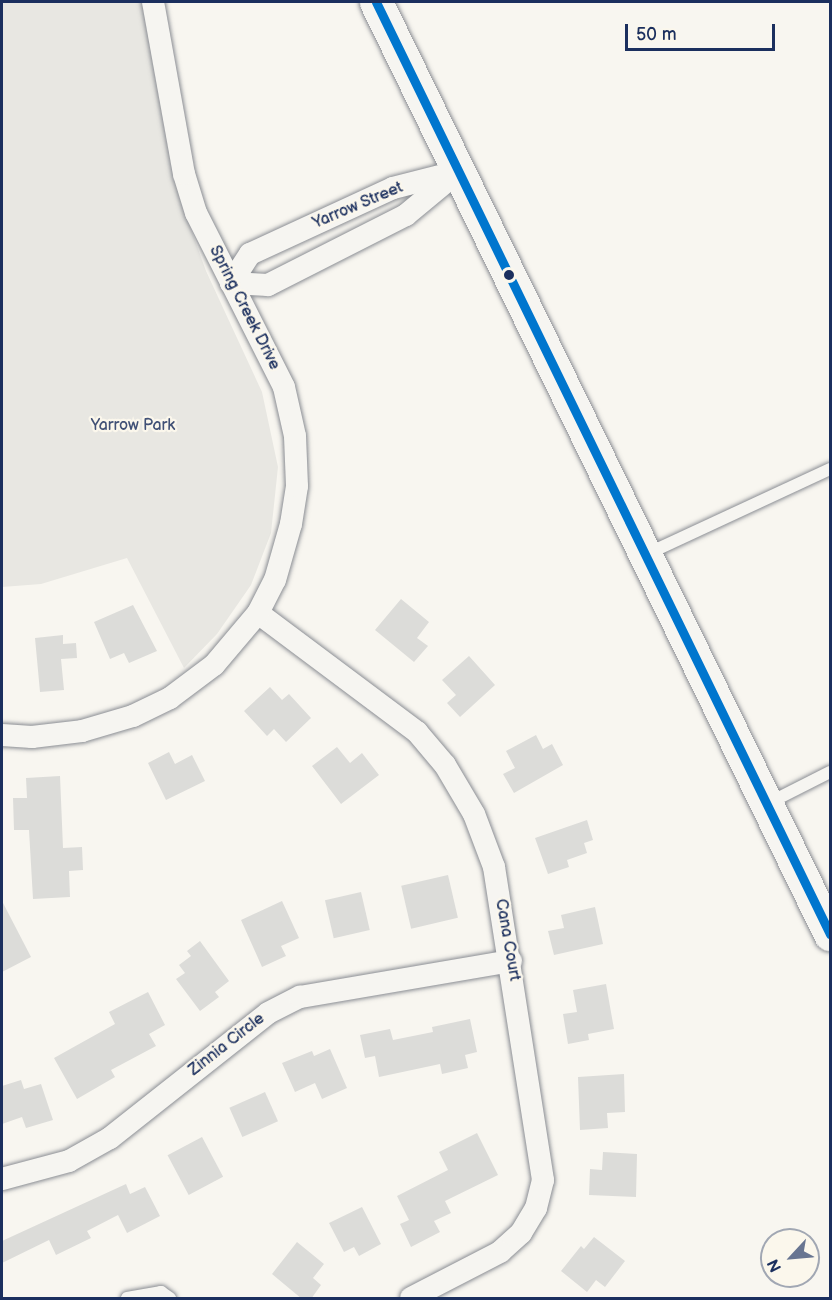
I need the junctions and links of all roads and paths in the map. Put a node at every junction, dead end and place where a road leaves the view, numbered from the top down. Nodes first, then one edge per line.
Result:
1 (153, 2) edge
2 (376, 2) edge
3 (459, 171) junction
4 (231, 283) junction
5 (831, 469) edge
6 (643, 556) junction
7 (258, 613) junction
8 (2, 735) edge
9 (831, 772) edge
10 (765, 805) junction
11 (831, 934) edge
12 (511, 961) junction
13 (2, 1179) edge
14 (127, 1299) edge
15 (170, 1299) edge
16 (411, 1299) edge

1 - 4 street, Spring Creek Drive
2 - 3 main road
3 - 4 street, Yarrow Street
3 - 4 street, Yarrow Street
3 - 6 main road
4 - 7 street, Spring Creek Drive
5 - 6 lane
6 - 10 main road
7 - 8 street
7 - 12 street, Cana Court
9 - 10 lane
10 - 11 main road
12 - 13 street, Zinnia Circle
12 - 16 street, Cana Court
14 - 15 lane

